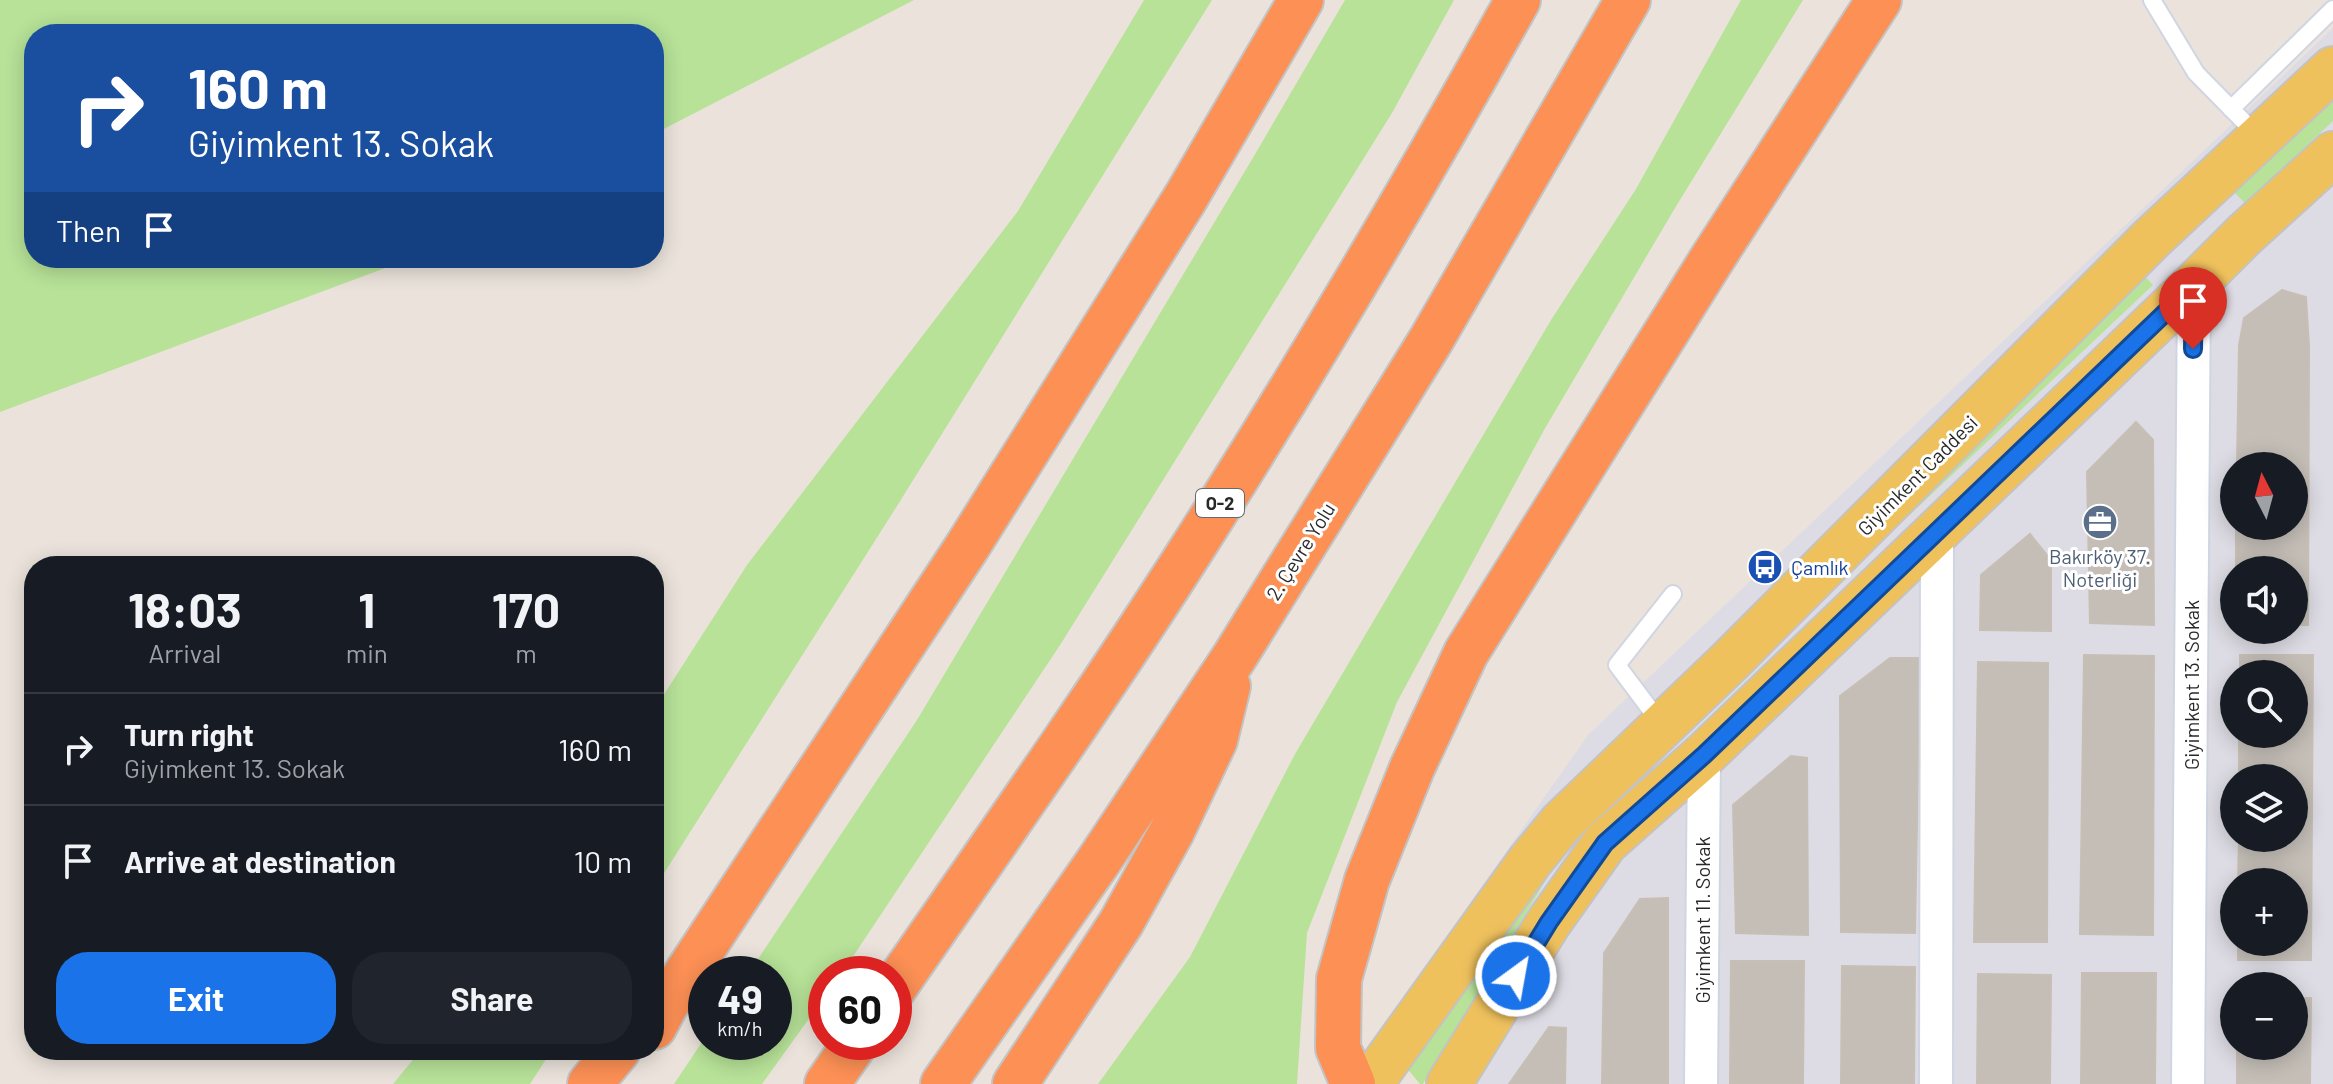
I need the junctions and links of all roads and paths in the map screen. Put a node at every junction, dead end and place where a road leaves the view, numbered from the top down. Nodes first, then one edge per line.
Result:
1 (1301, 0) edge
2 (1518, 0) edge
3 (1628, 0) edge
4 (1879, 0) edge
5 (2152, 0) edge
6 (2333, 9) edge
7 (2333, 69) edge
8 (2245, 123) junction
9 (2333, 154) edge
10 (2199, 197) junction
11 (2244, 235) junction
12 (2151, 239) junction
13 (2194, 285) junction
14 (1937, 532) junction
15 (1673, 594) dead end
16 (1235, 656) junction
17 (1663, 726) junction
18 (1704, 755) junction
19 (912, 962) edge
20 (664, 1007) edge
21 (610, 1060) edge
22 (637, 1060) edge
23 (844, 1060) edge
24 (590, 1084) edge
25 (624, 1084) edge
26 (827, 1084) edge
27 (943, 1084) edge
28 (1015, 1084) edge
29 (1353, 1084) edge
30 (1370, 1084) edge
31 (1449, 1084) edge
32 (1701, 1084) edge
33 (1936, 1084) edge
34 (2188, 1084) edge

1 - 20 highway
2 - 19 highway, O-2
3 - 16 highway, 2. Çevre Yolu
4 - 29 highway
5 - 8 lane
6 - 8 lane
7 - 8 main road, Giyimkent Caddesi
8 - 10 main road, Giyimkent Caddesi
9 - 11 main road
10 - 11 main road
10 - 12 main road, Giyimkent Caddesi
11 - 13 main road
12 - 13 main road
12 - 17 main road, Giyimkent Caddesi
13 - 14 main road
13 - 34 street, Giyimkent 13. Sokak
14 - 18 main road
14 - 33 street
15 - 17 lane
16 - 27 highway, 2. Çevre Yolu
16 - 28 highway
17 - 30 main road, Giyimkent Caddesi
18 - 31 main road
18 - 32 street, Giyimkent 11. Sokak
21 - 24 highway
22 - 25 highway
23 - 26 highway

